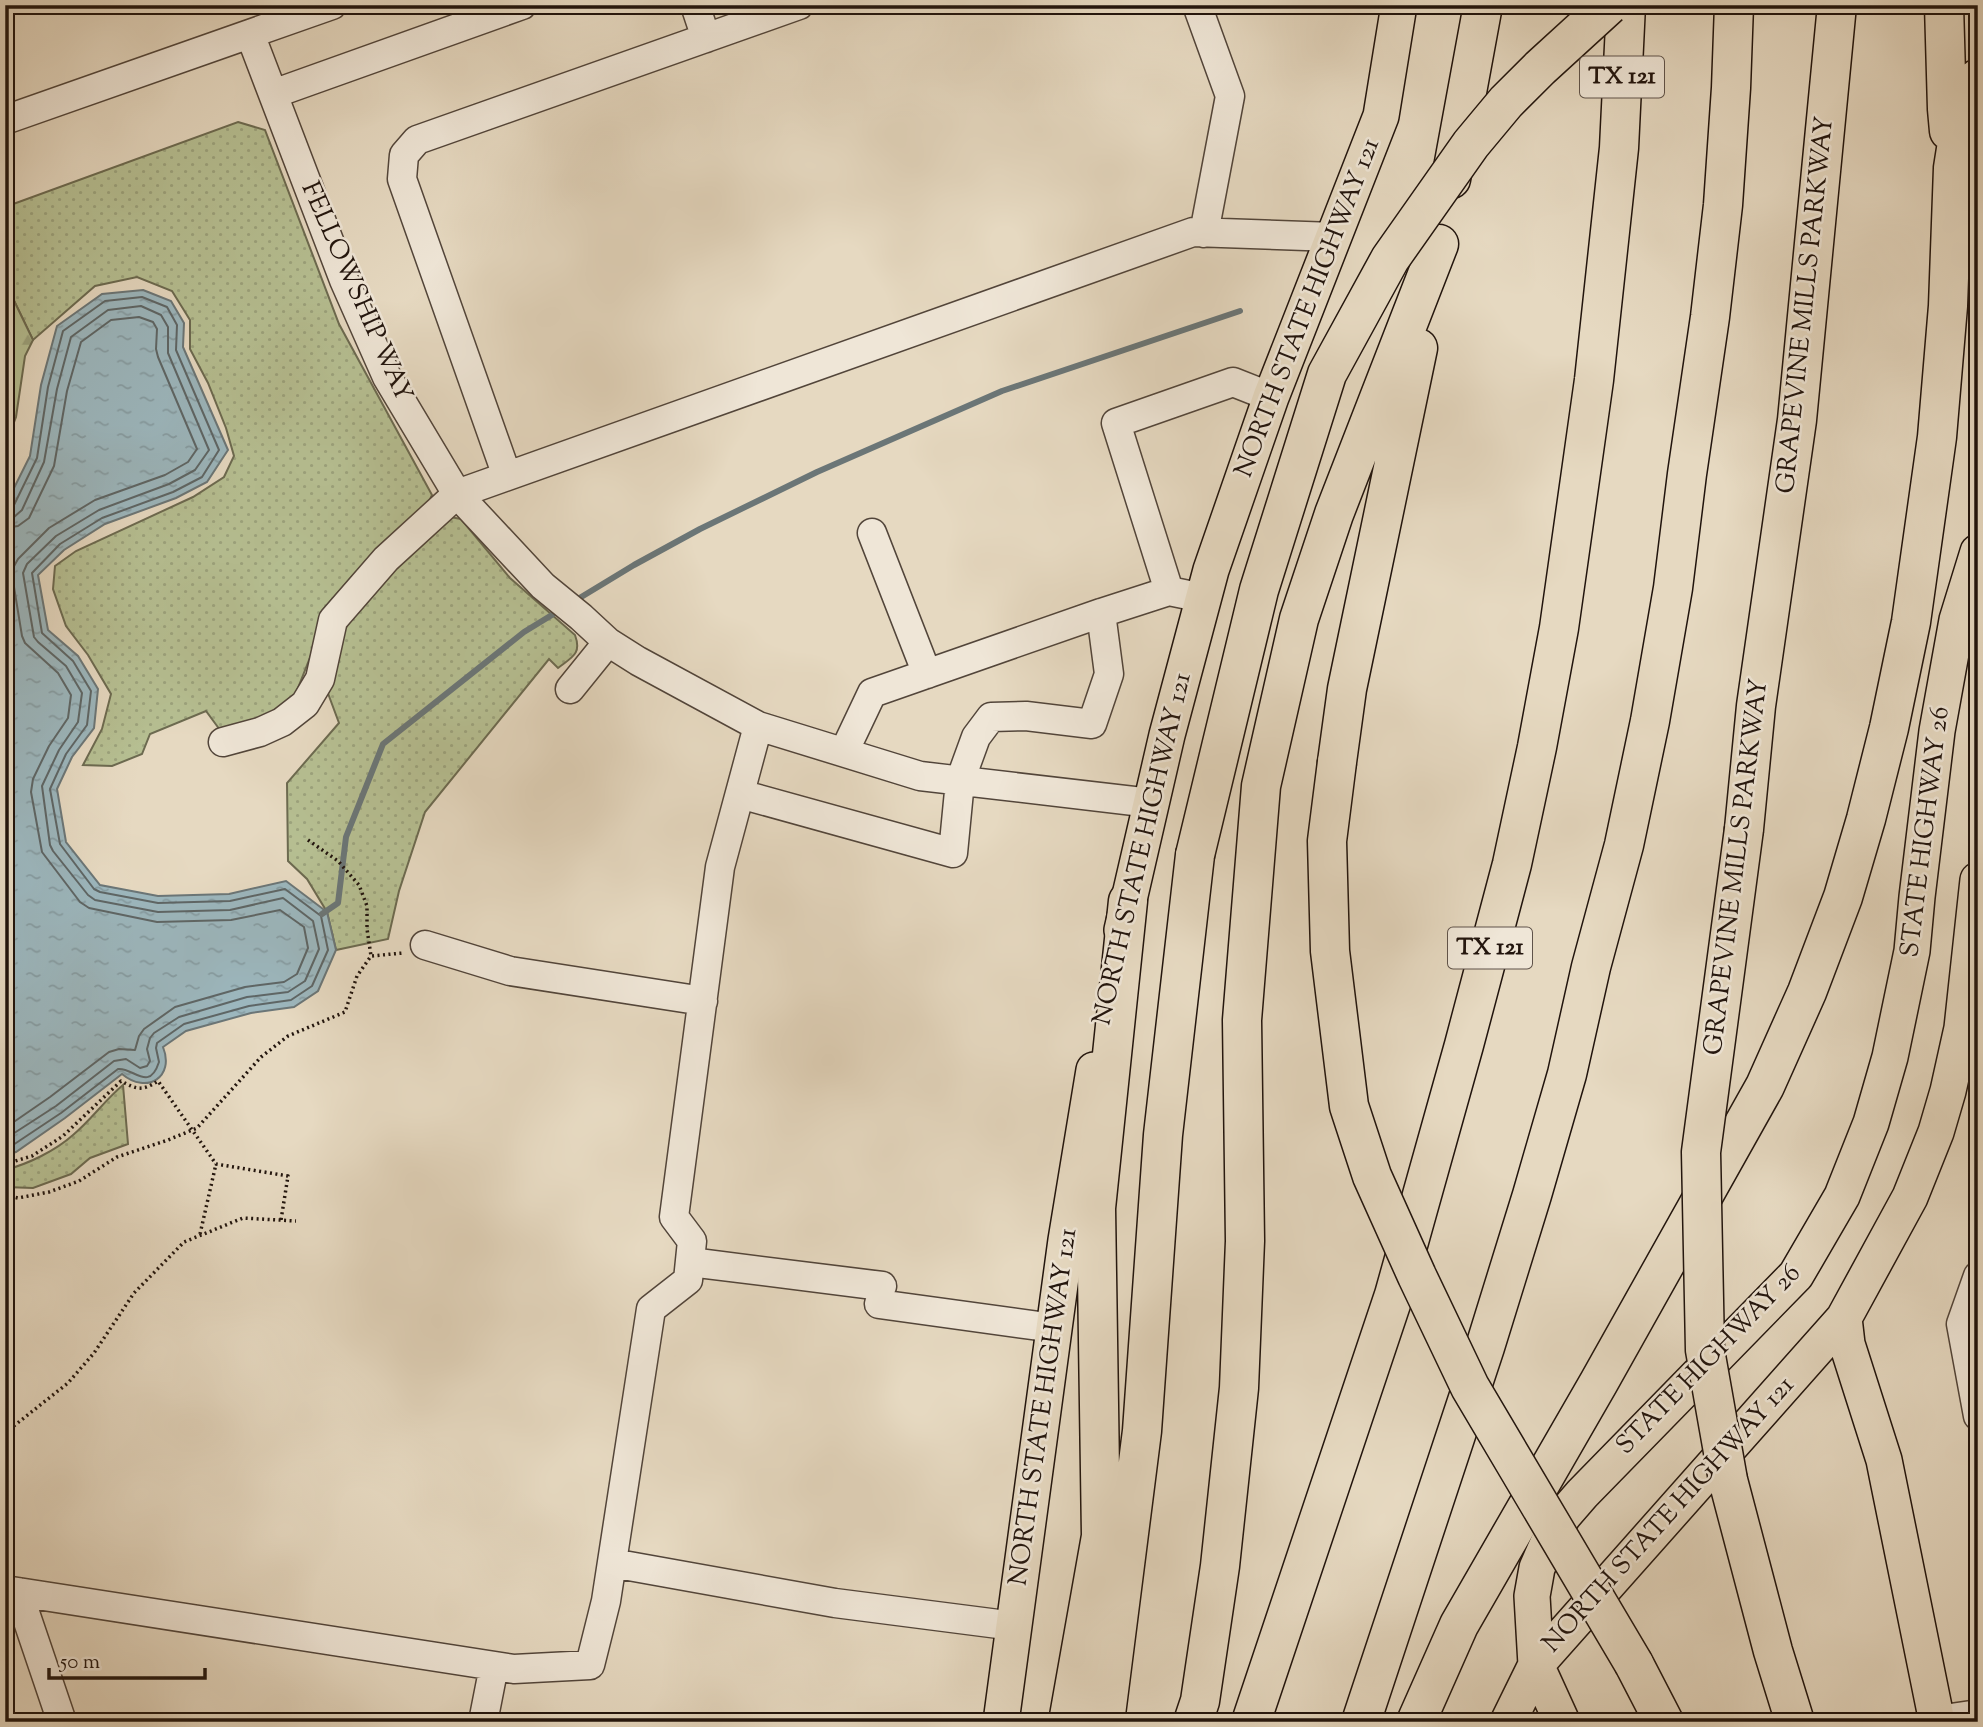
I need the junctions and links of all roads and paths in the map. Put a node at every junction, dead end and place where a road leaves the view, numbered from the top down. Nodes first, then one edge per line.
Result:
1 (332, 5) edge
2 (522, 5) edge
3 (695, 5) edge
4 (799, 5) edge
5 (1197, 5) edge
6 (1399, 5) edge
7 (1483, 5) edge
8 (1609, 5) edge
9 (1626, 5) edge
10 (1734, 5) edge
11 (1836, 5) edge
12 (1944, 5) edge
13 (250, 34) junction
14 (706, 38) junction
15 (1978, 78) edge
16 (273, 94) junction
17 (5, 120) edge
18 (1953, 168) junction
19 (1204, 233) junction
20 (1334, 237) junction
21 (1438, 244) junction
22 (1271, 397) junction
23 (507, 476) junction
24 (457, 494) junction
25 (872, 533) dead end
26 (1978, 552) edge
27 (1169, 591) junction
28 (1203, 598) junction
29 (1101, 613) junction
30 (608, 642) junction
31 (927, 674) junction
32 (570, 689) dead end
33 (758, 726) junction
34 (223, 742) dead end
35 (844, 752) junction
36 (960, 780) junction
37 (740, 794) junction
38 (1151, 803) junction
39 (307, 840) dead end
40 (1977, 893) edge
41 (1128, 901) junction
42 (425, 945) joint
43 (371, 956) junction
44 (703, 1001) junction
45 (191, 1130) junction
46 (5, 1164) edge
47 (216, 1164) junction
48 (5, 1195) edge
49 (281, 1220) junction
50 (296, 1221) dead end
51 (200, 1234) junction
52 (690, 1262) junction
53 (1978, 1276) edge
54 (1844, 1318) junction
55 (1054, 1328) junction
56 (1978, 1416) edge
57 (5, 1433) edge
58 (612, 1563) junction
59 (11, 1591) edge
60 (1014, 1626) junction
61 (1634, 1664) junction
62 (1536, 1665) junction
63 (494, 1666) junction
64 (1978, 1714) edge
65 (1937, 1721) edge
66 (62, 1722) edge
67 (483, 1722) edge
68 (1001, 1722) edge
69 (1068, 1722) edge
70 (1105, 1722) edge
71 (1194, 1722) edge
72 (1251, 1722) edge
73 (1361, 1722) edge
74 (1416, 1722) edge
75 (1508, 1722) edge
76 (1562, 1722) edge
77 (1645, 1722) edge
78 (1664, 1722) edge
79 (1795, 1722) edge

1 - 13 street
2 - 16 street
3 - 14 street
4 - 14 street
5 - 19 street
6 - 20 main road, NORTH STATE HIGHWAY 121
7 - 21 highway
8 - 70 highway, bridge
9 - 72 highway, TX 121
10 - 73 highway
11 - 79 highway, GRAPEVINE MILLS PARKWAY, bridge
12 - 18 highway
13 - 16 street, FELLOWSHIP WAY
13 - 17 street
14 - 23 street
15 - 18 highway
16 - 24 street, FELLOWSHIP WAY
18 - 74 highway
19 - 20 street
19 - 23 street
20 - 22 main road, NORTH STATE HIGHWAY 121
21 - 61 highway, bridge
21 - 71 highway
22 - 27 street
22 - 28 main road, NORTH STATE HIGHWAY 121
23 - 24 street
24 - 30 street, FELLOWSHIP WAY
24 - 34 street
25 - 31 street
26 - 62 main road, STATE HIGHWAY 26
27 - 28 street
27 - 29 street
28 - 38 main road, NORTH STATE HIGHWAY 121
29 - 31 street
29 - 36 street
30 - 32 street
30 - 33 street, FELLOWSHIP WAY
31 - 35 street
33 - 35 street, FELLOWSHIP WAY
33 - 37 street
35 - 36 street, FELLOWSHIP WAY
36 - 37 street
36 - 38 street, FELLOWSHIP WAY
37 - 44 street
38 - 41 main road, NORTH STATE HIGHWAY 121
39 - 43 path
40 - 54 main road
41 - 55 main road, NORTH STATE HIGHWAY 121
41 - 69 highway
42 - 43 path
42 - 44 street
43 - 45 path
44 - 52 street
45 - 46 path
45 - 47 path
45 - 48 path
47 - 49 path
47 - 51 path
49 - 50 path
49 - 51 path
51 - 57 path
52 - 55 street
52 - 58 street
53 - 56 street
54 - 62 main road, NORTH STATE HIGHWAY 121
54 - 65 main road
55 - 60 main road, NORTH STATE HIGHWAY 121
58 - 60 street
58 - 63 street
59 - 63 street
59 - 66 street
60 - 68 main road, NORTH STATE HIGHWAY 121
61 - 77 highway
61 - 78 highway
62 - 75 main road, NORTH STATE HIGHWAY 121
62 - 76 main road
63 - 67 street
64 - 65 street

